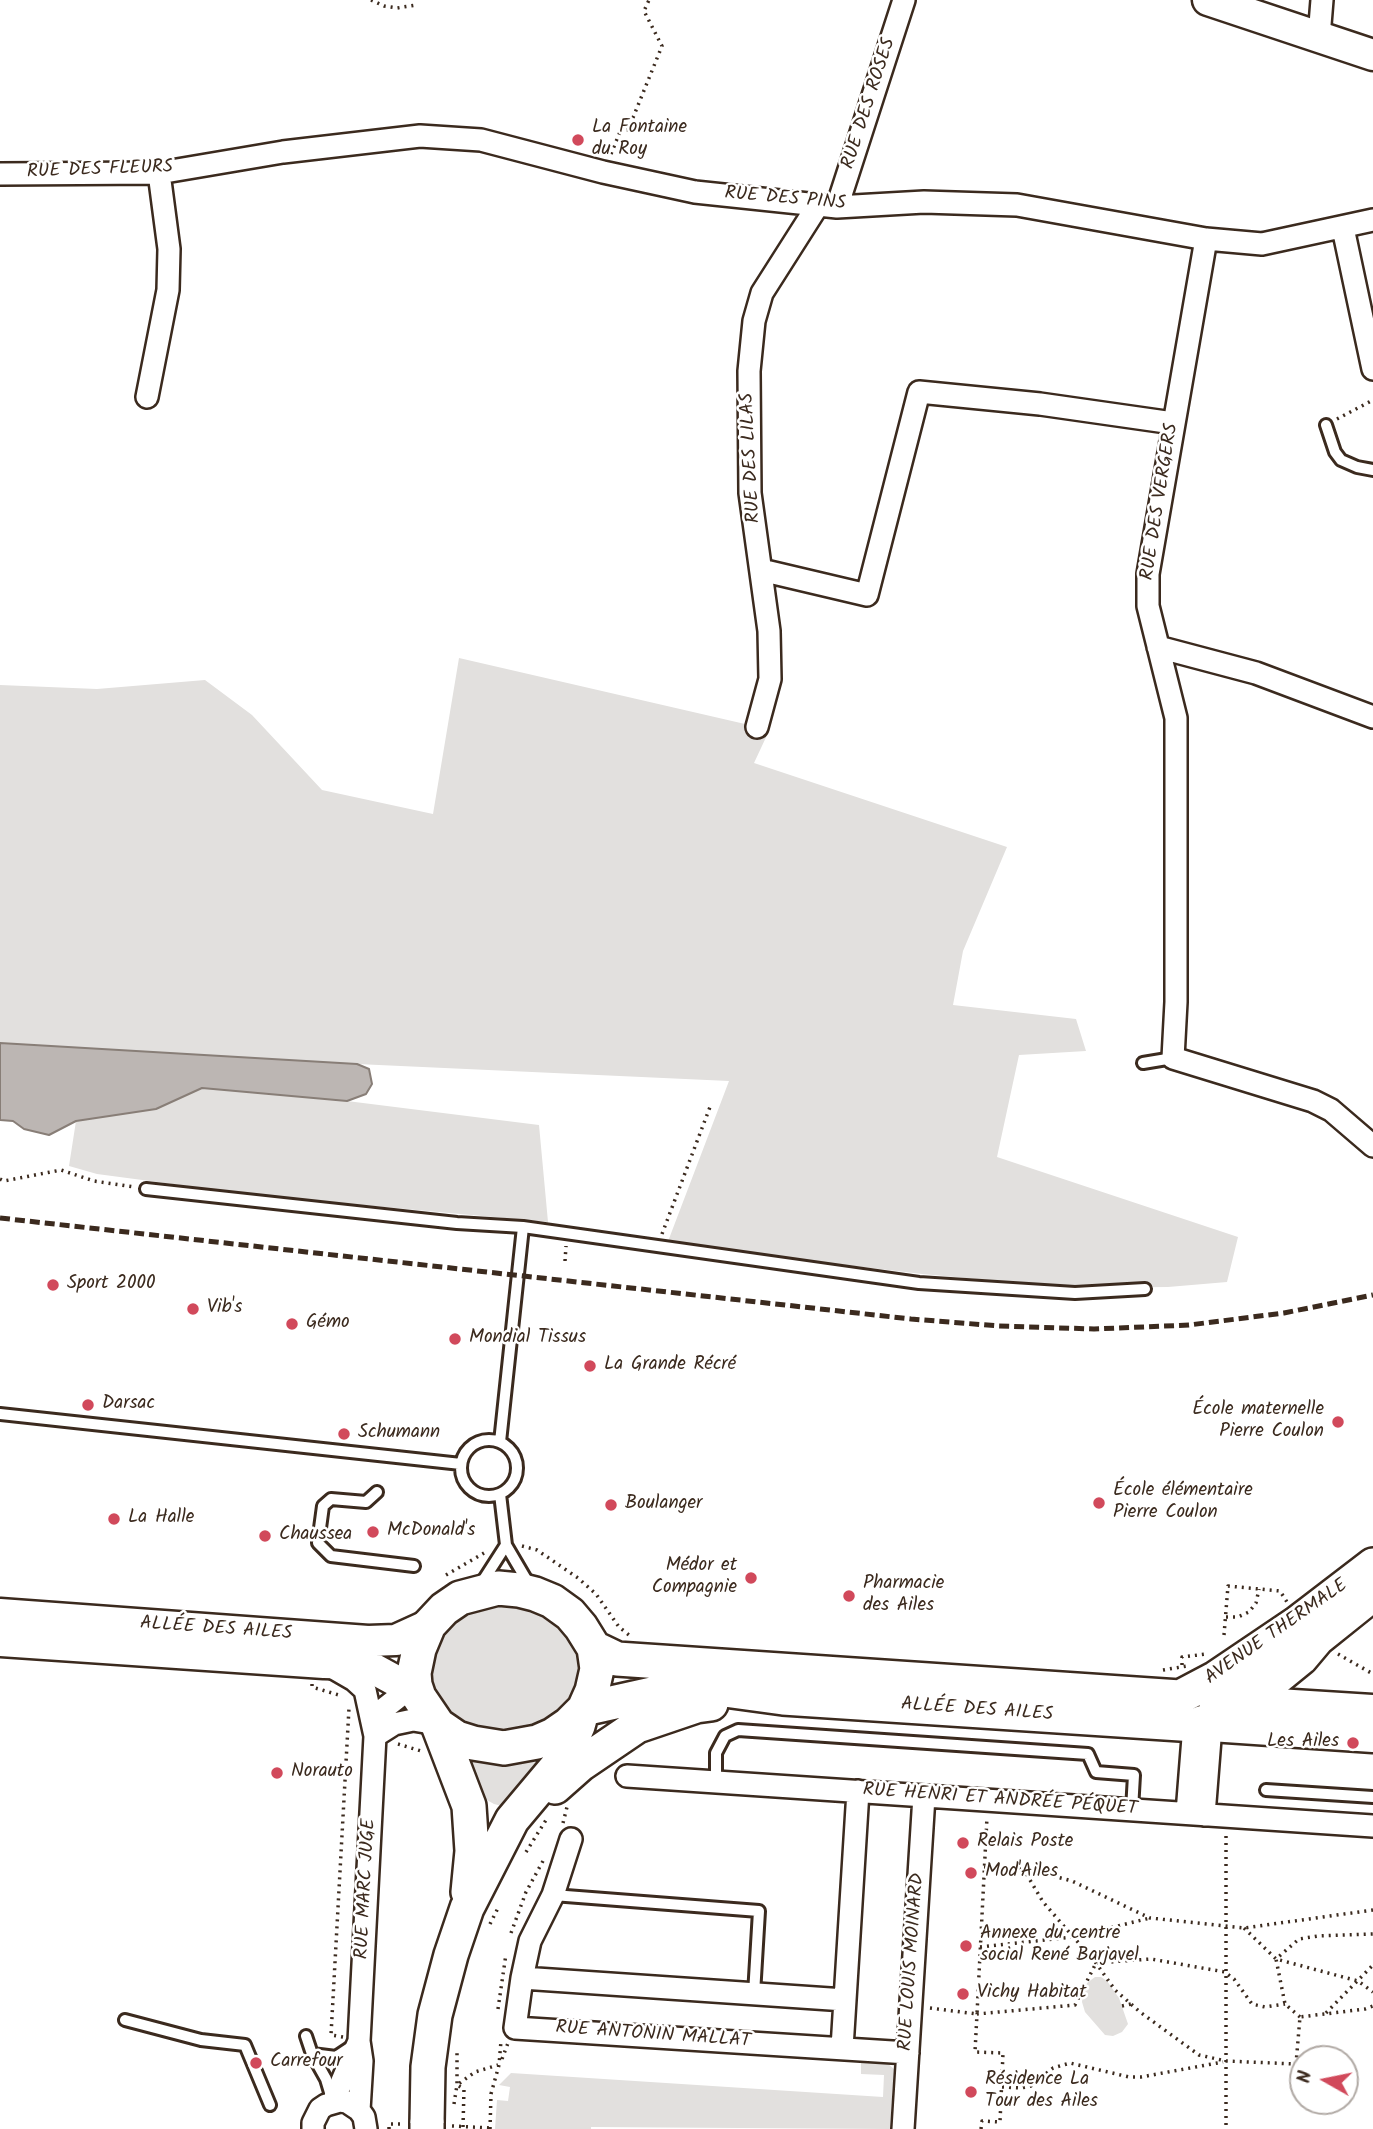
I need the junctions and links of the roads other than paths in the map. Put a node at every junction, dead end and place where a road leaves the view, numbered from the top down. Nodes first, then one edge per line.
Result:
1 (904, 0) edge
2 (1208, 0) edge
3 (1322, 0) edge
4 (1319, 37) junction
5 (1373, 55) edge
6 (283, 152) joint
7 (159, 173) junction
8 (0, 174) edge
9 (828, 206) junction
10 (1373, 220) edge
11 (1343, 228) junction
12 (1206, 239) junction
13 (1367, 314) edge
14 (1373, 369) edge
15 (146, 397) dead end
16 (1173, 423) junction
17 (1326, 425) road end
18 (1373, 470) edge
19 (761, 570) junction
20 (1158, 647) junction
21 (1373, 717) edge
22 (757, 727) dead end
23 (1173, 1058) junction
24 (1143, 1063) dead end
25 (1373, 1146) edge
26 (146, 1189) road end
27 (523, 1227) junction
28 (1145, 1289) dead end
29 (0, 1414) edge
30 (500, 1442) junction
31 (461, 1464) junction
32 (377, 1492) dead end
33 (500, 1494) junction
34 (506, 1545) junction
35 (1373, 1565) edge
36 (414, 1566) dead end
37 (476, 1593) junction
38 (536, 1594) junction
39 (1373, 1594) edge
40 (0, 1614) edge
41 (429, 1625) junction
42 (0, 1641) edge
43 (594, 1648) junction
44 (1301, 1658) junction
45 (324, 1663) junction
46 (416, 1688) junction
47 (783, 1698) junction
48 (1338, 1708) junction
49 (1209, 1710) junction
50 (1373, 1710) edge
51 (583, 1711) junction
52 (373, 1727) junction
53 (436, 1734) junction
54 (1373, 1737) edge
55 (627, 1776) dead end
56 (716, 1782) junction
57 (1266, 1790) dead end
58 (858, 1791) junction
59 (924, 1796) junction
60 (1373, 1797) edge
61 (1132, 1810) junction
62 (1195, 1814) junction
63 (1373, 1826) edge
64 (571, 1839) dead end
65 (553, 1895) junction
66 (484, 1913) junction
67 (522, 1978) junction
68 (754, 1994) junction
69 (845, 2000) junction
70 (125, 2020) dead end
71 (306, 2036) dead end
72 (359, 2041) junction
73 (842, 2048) junction
74 (908, 2053) junction
75 (312, 2054) junction
76 (333, 2102) junction
77 (270, 2105) dead end
78 (362, 2120) edge
79 (436, 2121) edge
80 (313, 2129) edge
81 (903, 2129) edge

1 - 9 street, RUE DES ROSES
2 - 4 main road
3 - 4 street
4 - 5 main road
6 - 7 street, RUE DES FLEURS
6 - 9 street, RUE DES PINS
7 - 8 street, RUE DES FLEURS
7 - 15 street
9 - 12 street, RUE DES PINS
9 - 19 street, RUE DES LILAS
10 - 11 street, RUE DES PINS
11 - 12 street, RUE DES PINS
11 - 13 street
12 - 16 street, RUE DES VERGERS
13 - 14 street
16 - 19 street
16 - 20 street, RUE DES VERGERS
17 - 18 lane
19 - 22 street, RUE DES LILAS
20 - 21 street
20 - 23 street, RUE DES VERGERS
23 - 24 lane
23 - 25 street
26 - 27 lane
27 - 28 lane
27 - 30 lane
29 - 31 lane
30 - 31 lane
30 - 33 lane
31 - 33 lane
32 - 36 lane
33 - 34 lane
34 - 37 lane
34 - 38 lane
35 - 49 main road, AVENUE THERMALE
37 - 38 main road
37 - 41 main road
38 - 43 main road
39 - 44 main road, AVENUE THERMALE
40 - 41 main road, ALLÉE DES AILES
41 - 46 main road
42 - 45 main road, ALLÉE DES AILES
43 - 49 main road, ALLÉE DES AILES
43 - 51 main road
44 - 48 main road
44 - 49 main road, AVENUE THERMALE
45 - 46 main road, ALLÉE DES AILES
45 - 52 street
46 - 52 street
46 - 53 main road
47 - 49 main road, ALLÉE DES AILES
47 - 51 main road, ALLÉE DES AILES
47 - 66 main road
48 - 49 main road, ALLÉE DES AILES
48 - 50 main road, ALLÉE DES AILES
49 - 54 main road, ALLÉE DES AILES
49 - 62 street
51 - 53 main road
51 - 66 main road
52 - 53 street
52 - 72 street, RUE MARC JUGE
53 - 66 main road
55 - 56 street, RUE HENRI ET ANDRÉE PÉQUET
56 - 58 street, RUE HENRI ET ANDRÉE PÉQUET
56 - 61 lane
57 - 60 lane
58 - 59 street, RUE HENRI ET ANDRÉE PÉQUET
58 - 69 street
59 - 61 street, RUE HENRI ET ANDRÉE PÉQUET
59 - 74 street, RUE LOUIS MOINARD
61 - 62 street, RUE HENRI ET ANDRÉE PÉQUET
62 - 63 street, RUE HENRI ET ANDRÉE PÉQUET
64 - 65 street, RUE ANTONIN MALLAT
65 - 67 street, RUE ANTONIN MALLAT
65 - 68 lane
66 - 79 main road
67 - 68 street
67 - 73 street, RUE ANTONIN MALLAT
68 - 69 street
69 - 73 street
70 - 77 lane
71 - 75 lane
72 - 75 lane
72 - 76 street, RUE MARC JUGE
72 - 78 street, RUE MARC JUGE
73 - 74 street, RUE ANTONIN MALLAT
74 - 81 street, RUE LOUIS MOINARD
75 - 76 lane
76 - 78 street
76 - 80 street, RUE MARC JUGE

